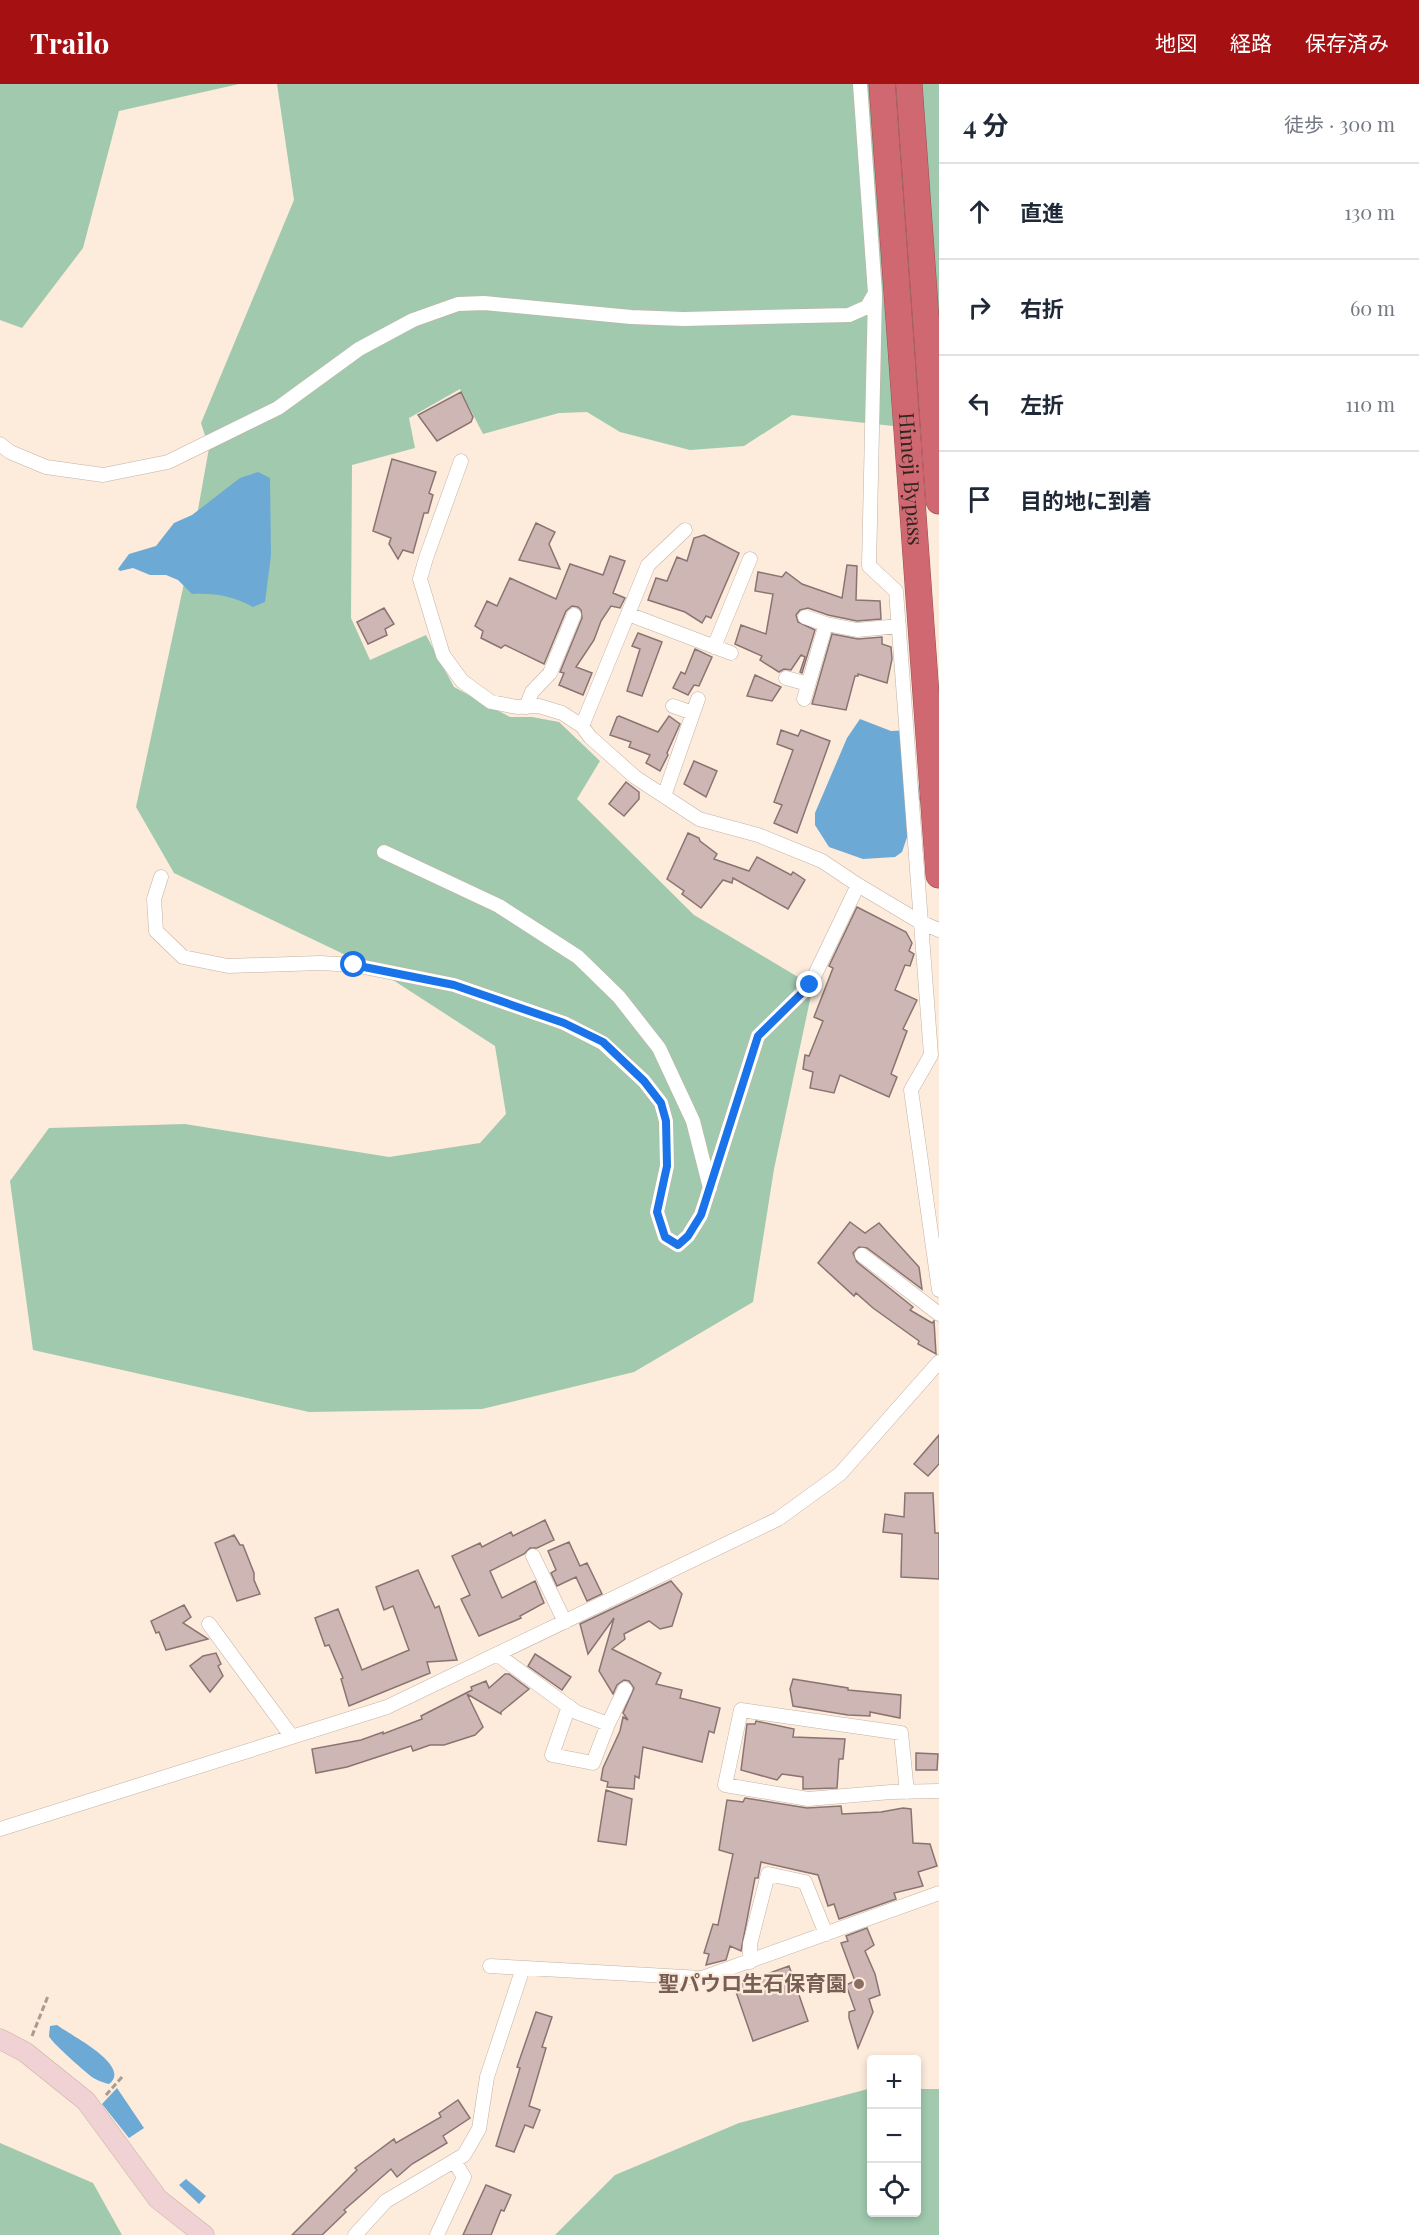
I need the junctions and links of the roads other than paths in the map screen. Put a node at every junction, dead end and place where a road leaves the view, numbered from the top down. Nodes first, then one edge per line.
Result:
1 (860, 84) edge
2 (882, 84) edge
3 (909, 84) edge
4 (875, 293) junction
5 (0, 444) edge
6 (461, 461) dead end
7 (939, 501) edge
8 (685, 530) dead end
9 (750, 559) dead end
10 (628, 614) junction
11 (574, 615) dead end
12 (805, 617) dead end
13 (826, 624) junction
14 (899, 626) junction
15 (714, 646) junction
16 (731, 653) dead end
17 (786, 678) dead end
18 (808, 684) junction
19 (804, 699) dead end
20 (526, 706) junction
21 (673, 706) dead end
22 (582, 726) junction
23 (664, 796) junction
24 (384, 852) dead end
25 (939, 875) edge
26 (161, 877) dead end
27 (858, 885) junction
28 (920, 922) junction
29 (939, 930) edge
30 (935, 1054) edge
31 (710, 1188) junction
32 (862, 1255) dead end
33 (939, 1290) edge
34 (939, 1314) edge
35 (939, 1362) edge
36 (533, 1556) dead end
37 (565, 1622) junction
38 (209, 1624) dead end
39 (498, 1654) junction
40 (625, 1689) dead end
41 (568, 1706) junction
42 (608, 1724) junction
43 (292, 1737) junction
44 (939, 1791) edge
45 (907, 1792) junction
46 (0, 1829) edge
47 (939, 1893) edge
48 (826, 1934) junction
49 (750, 1962) junction
50 (490, 1966) dead end
51 (523, 1968) junction
52 (0, 2038) edge
53 (454, 2161) junction
54 (204, 2235) edge
55 (355, 2235) edge
56 (437, 2235) edge

1 - 4 street
2 - 25 highway, Himeji Bypass
3 - 7 highway, Himeji Bypass
4 - 5 street
4 - 14 street
6 - 20 street
8 - 10 street
9 - 15 street
10 - 15 street
10 - 22 street
11 - 20 street
12 - 13 street
13 - 14 street
13 - 18 street
14 - 28 street
15 - 16 street
17 - 18 street
18 - 19 street
20 - 22 street
21 - 23 street
22 - 23 street
23 - 27 street
24 - 31 street
26 - 31 street
27 - 28 street
27 - 31 street
28 - 29 street
28 - 30 street
30 - 33 street
32 - 34 street
35 - 37 street
36 - 37 street
37 - 39 street
38 - 43 street
39 - 41 street
39 - 43 street
40 - 42 street
41 - 42 street
41 - 42 street
43 - 46 street
44 - 45 street
45 - 45 street
47 - 48 street
48 - 49 street
48 - 49 street
49 - 51 street
50 - 51 street
51 - 53 street
52 - 54 main road
53 - 55 street
53 - 56 street

